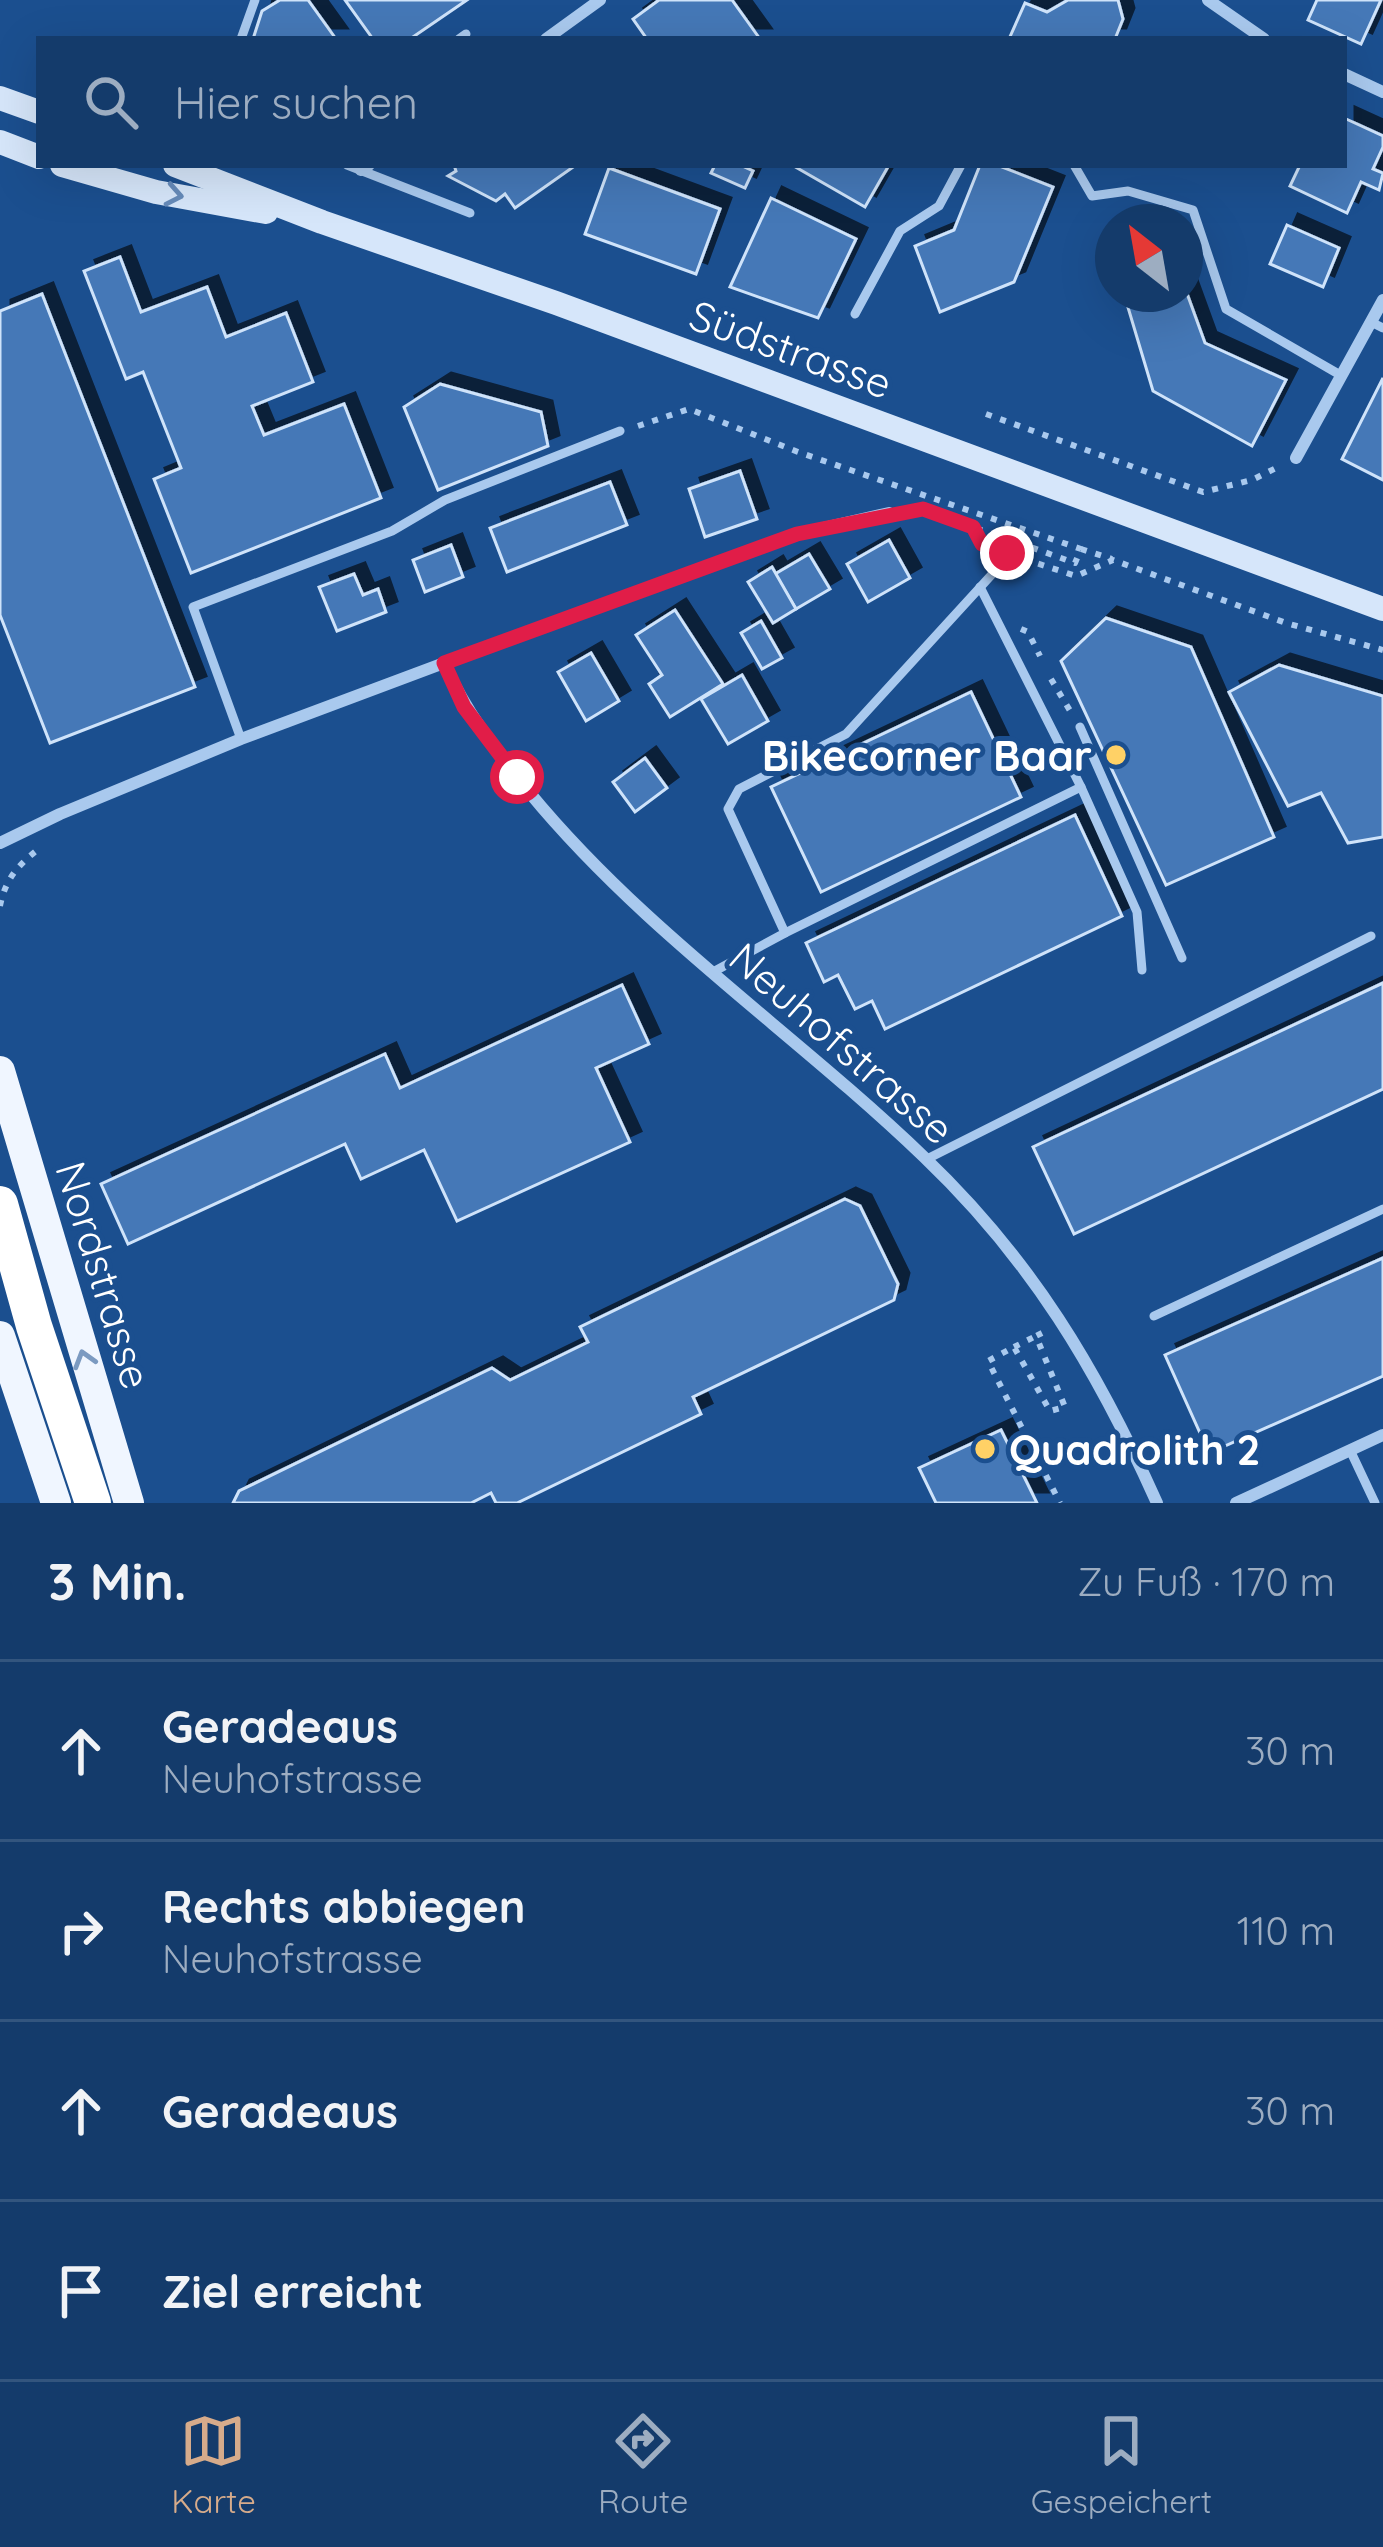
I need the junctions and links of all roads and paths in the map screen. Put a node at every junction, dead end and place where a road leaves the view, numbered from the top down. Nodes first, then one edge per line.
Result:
1 (255, 0) edge
2 (600, 0) edge
3 (1208, 0) edge
4 (242, 36) edge
5 (550, 36) edge
6 (1260, 36) edge
7 (1347, 75) edge
8 (1383, 92) edge
9 (0, 98) edge
10 (36, 111) edge
11 (0, 142) edge
12 (36, 156) edge
13 (72, 168) edge
14 (183, 168) edge
15 (361, 168) edge
16 (959, 168) edge
17 (1076, 168) edge
18 (470, 213) dead end
19 (322, 222) junction
20 (1383, 300) edge
21 (855, 314) dead end
22 (1377, 325) edge
23 (1342, 376) junction
24 (986, 414) dead end
25 (620, 431) joint
26 (1296, 458) joint
27 (889, 514) joint
28 (973, 527) junction
29 (1081, 548) junction
30 (1232, 554) junction
31 (1006, 559) dead end
32 (1114, 560) junction
33 (980, 587) junction
34 (1383, 590) edge
35 (1383, 609) edge
36 (1383, 650) edge
37 (444, 663) junction
38 (1048, 674) dead end
39 (1080, 727) joint
40 (241, 740) junction
41 (1081, 787) junction
42 (0, 843) edge
43 (37, 850) dead end
44 (0, 906) edge
45 (785, 933) junction
46 (1371, 936) dead end
47 (1182, 958) dead end
48 (1142, 970) dead end
49 (712, 972) junction
50 (0, 1071) edge
51 (926, 1159) junction
52 (0, 1204) edge
53 (1383, 1209) edge
54 (1154, 1316) dead end
55 (1061, 1322) junction
56 (0, 1336) edge
57 (1036, 1336) junction
58 (1014, 1347) junction
59 (1383, 1435) edge
60 (1350, 1450) junction
61 (56, 1503) edge
62 (93, 1503) edge
63 (129, 1503) edge
64 (1060, 1503) edge
65 (1156, 1503) edge
66 (1236, 1503) edge
67 (1375, 1503) edge

1 - 4 lane
2 - 5 street
3 - 6 street
7 - 8 street
9 - 10 main road
11 - 12 main road
13 -> 19 main road, Südstrasse
14 - 19 main road, Südstrasse
15 - 18 lane
16 - 21 lane
17 - 23 lane
19 - 30 main road, Südstrasse
20 - 22 street
22 - 23 street
23 - 26 street
24 - 26 path
25 - 29 path
25 - 40 lane
27 - 28 path
27 - 37 street
28 - 29 path
28 - 32 path
29 - 32 path
30 - 34 main road, Südstrasse
30 - 35 main road, Südstrasse
31 - 33 lane
32 - 36 path
33 - 41 lane
33 - 45 lane
37 - 40 street
37 - 49 street, Neuhofstrasse
38 - 39 path
39 - 47 lane
40 - 42 street
41 - 45 lane
41 - 48 lane
43 - 44 path
45 - 49 lane
46 - 51 lane
49 - 51 street, Neuhofstrasse
63 -> 50 main road, Nordstrasse
51 - 55 street, Neuhofstrasse
52 - 62 highway
53 - 54 lane
55 - 57 path
55 - 65 street, Neuhofstrasse
56 - 61 main road
57 - 58 path
57 - 58 path
58 - 64 path
59 - 60 street
60 - 66 street
60 - 67 lane

